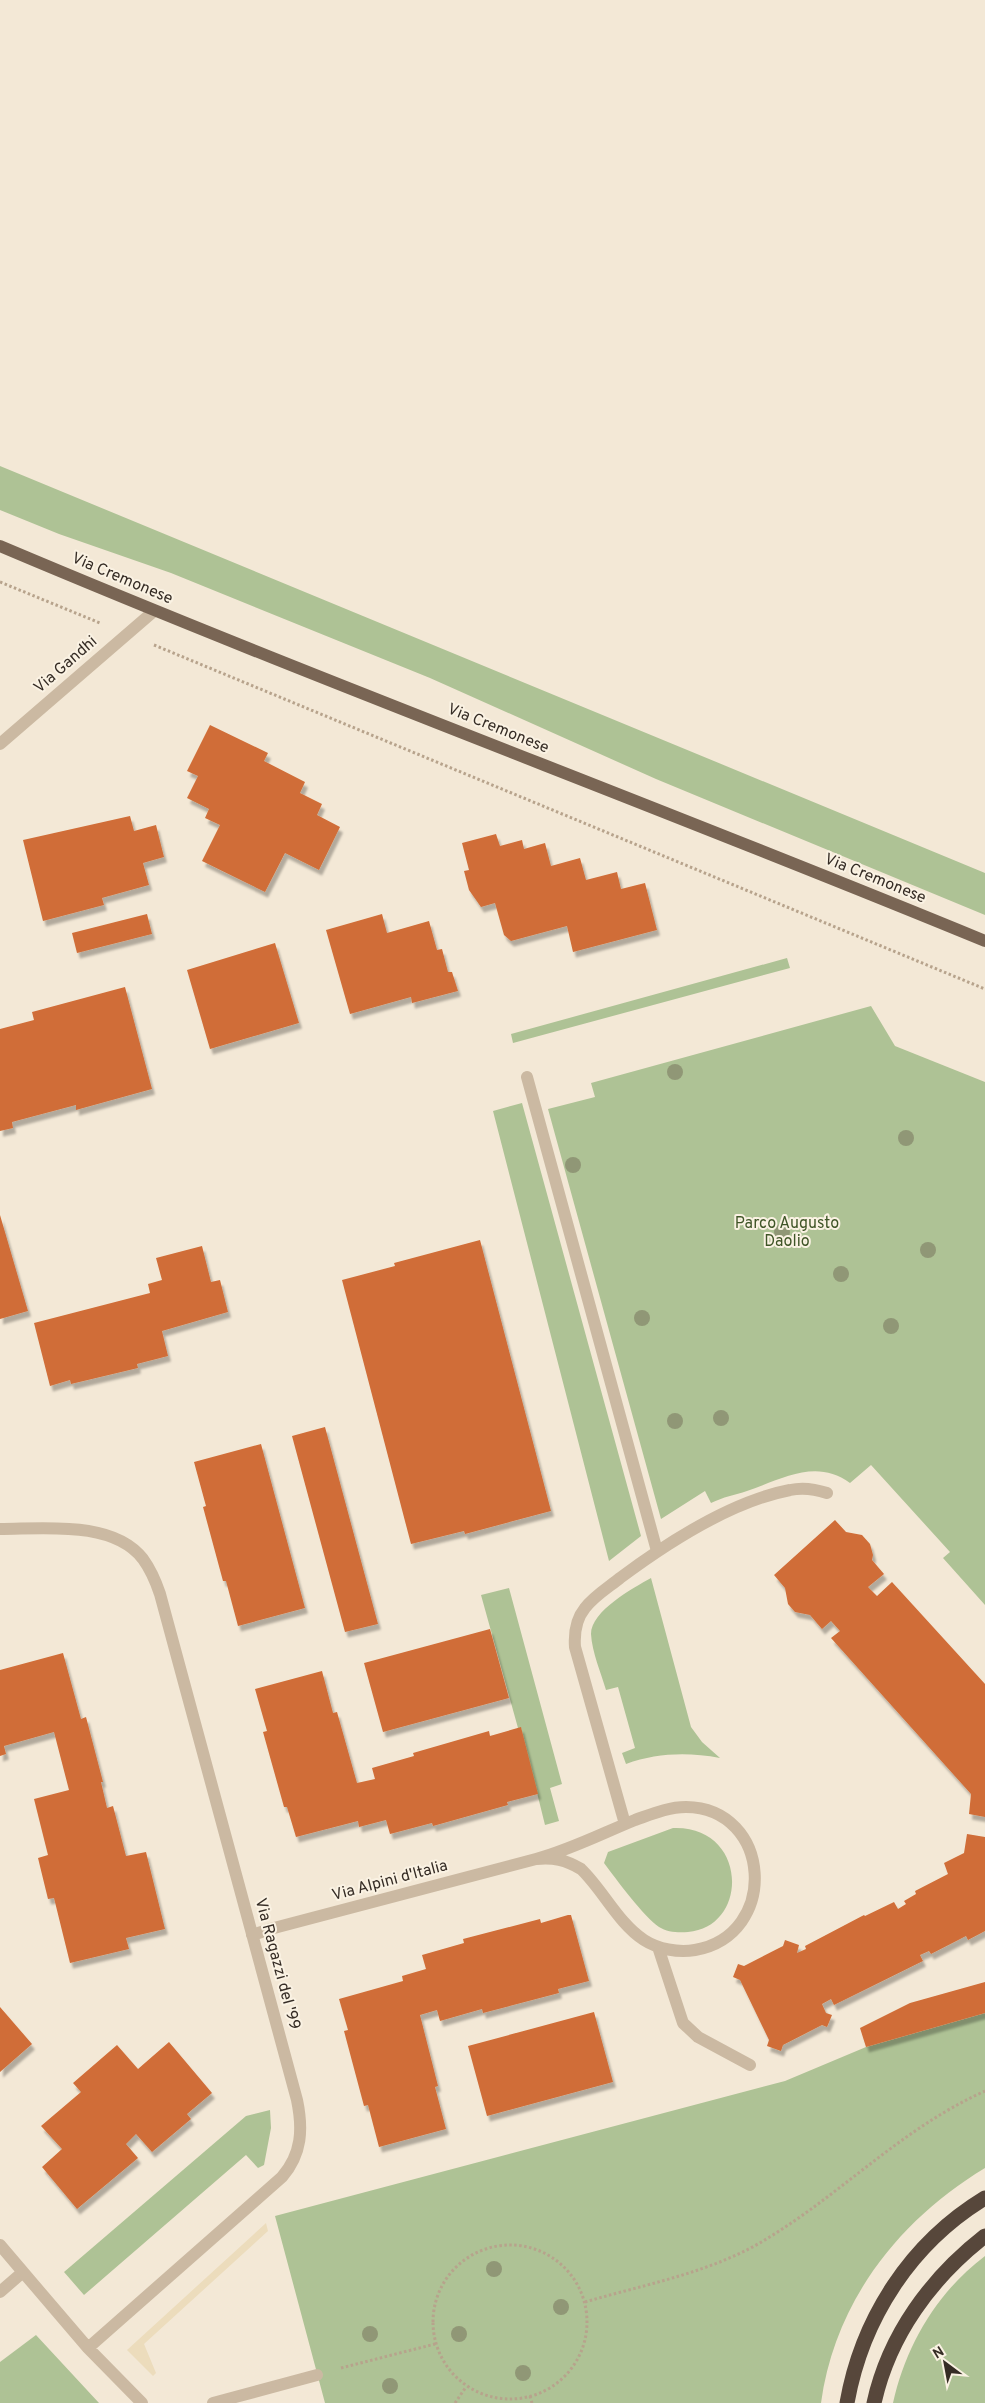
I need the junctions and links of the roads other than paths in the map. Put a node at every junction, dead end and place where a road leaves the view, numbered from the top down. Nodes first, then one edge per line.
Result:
1 (0, 546) edge
2 (154, 611) junction
3 (0, 744) edge
4 (985, 941) edge
5 (527, 1077) dead end
6 (827, 1493) dead end
7 (0, 1529) edge
8 (657, 1551) junction
9 (625, 1824) junction
10 (536, 1859) junction
11 (252, 1935) junction
12 (658, 1947) junction
13 (750, 2065) dead end
14 (985, 2198) edge
15 (985, 2236) edge
16 (0, 2245) edge
17 (23, 2272) junction
18 (0, 2292) edge
19 (88, 2348) junction
20 (317, 2375) road end
21 (142, 2403) edge
22 (213, 2403) edge
23 (847, 2403) edge
24 (874, 2403) edge

1 - 2 main road, Via Cremonese
2 - 3 street, Via Gandhi
2 - 4 main road, Via Cremonese
5 - 8 street
6 - 8 street
7 - 11 street, Via Ragazzi del '99
8 - 9 street
9 - 10 street
9 - 12 street
10 - 11 street, Via Alpini d'Italia
10 - 12 street
11 - 19 street, Via Ragazzi del '99
12 - 13 street
14 - 23 highway
15 - 24 highway
16 - 17 street
17 - 18 street
17 - 19 street
19 - 21 street
20 - 22 street

